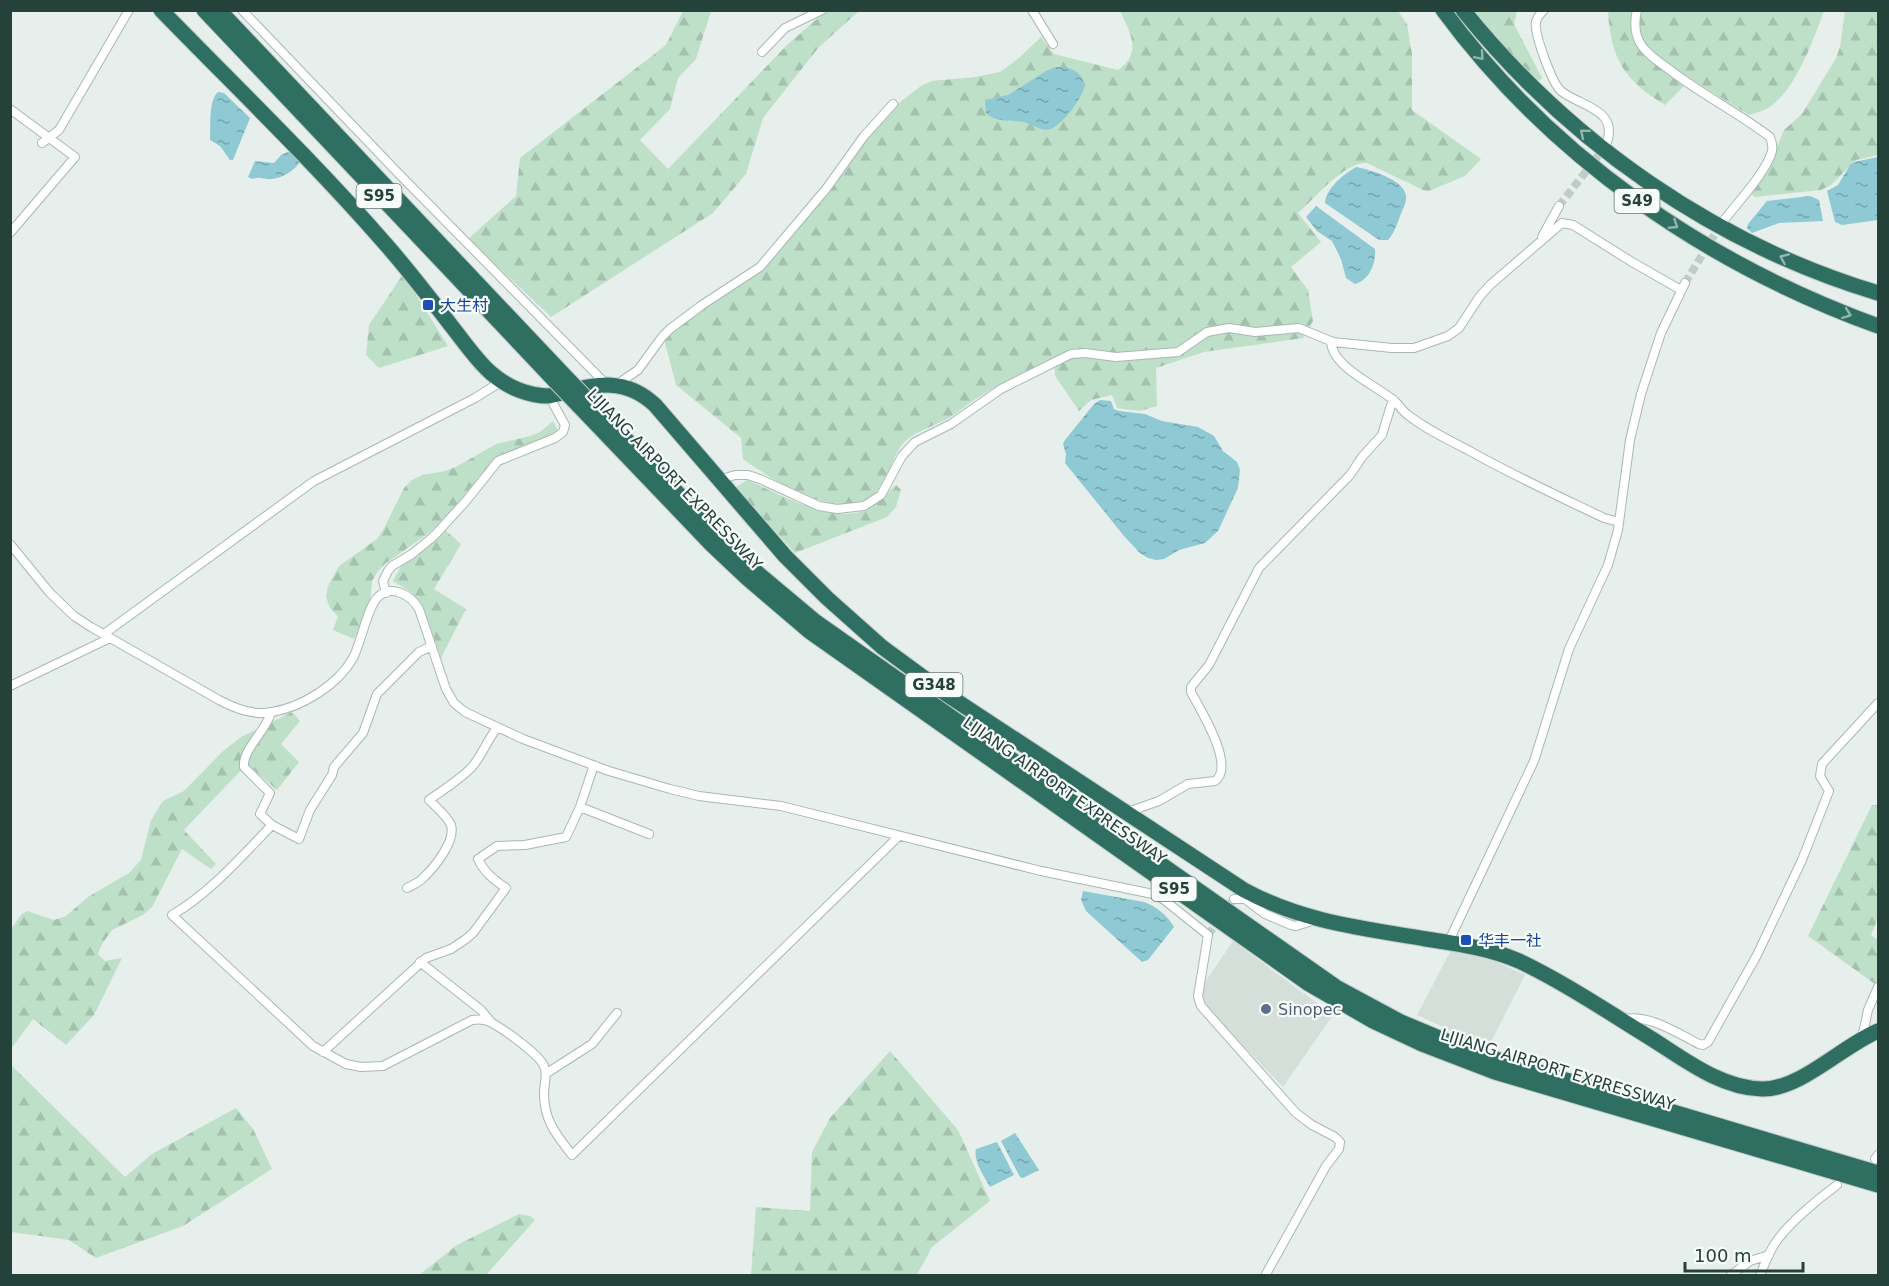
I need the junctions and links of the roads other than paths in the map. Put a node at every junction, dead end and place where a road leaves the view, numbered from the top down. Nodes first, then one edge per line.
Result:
1 (129, 10) edge
2 (161, 10) edge
3 (204, 10) edge
4 (219, 10) edge
5 (242, 10) edge
6 (822, 10) edge
7 (1032, 10) edge
8 (1443, 10) edge
9 (1463, 10) edge
10 (1544, 10) edge
11 (1637, 10) edge
12 (1053, 44) dead end
13 (762, 52) dead end
14 (893, 104) dead end
15 (10, 109) edge
16 (46, 140) junction
17 (1606, 145) tunnel mouth
18 (1559, 206) tunnel mouth
19 (1725, 219) tunnel mouth
20 (10, 233) edge
21 (1539, 242) junction
22 (1878, 293) edge
23 (1878, 326) edge
24 (1331, 341) junction
25 (560, 379) junction
26 (502, 381) junction
27 (611, 385) junction
28 (549, 396) junction
29 (1394, 399) junction
30 (583, 403) junction
31 (719, 480) junction
32 (1619, 522) junction
33 (10, 544) edge
34 (386, 592) junction
35 (106, 636) junction
36 (432, 646) junction
37 (10, 686) edge
38 (1878, 704) edge
39 (272, 712) junction
40 (497, 728) junction
41 (594, 765) junction
42 (580, 807) junction
43 (1128, 814) junction
44 (272, 825) junction
45 (649, 834) dead end
46 (899, 836) junction
47 (407, 888) dead end
48 (1234, 899) dead end
49 (1317, 920) junction
50 (1448, 943) junction
51 (420, 962) junction
52 (1878, 987) edge
53 (617, 1013) dead end
54 (1621, 1020) junction
55 (492, 1023) junction
56 (1878, 1031) edge
57 (1862, 1038) junction
58 (323, 1052) junction
59 (546, 1073) junction
60 (1877, 1162) edge
61 (1837, 1185) dead end
62 (1878, 1185) edge
63 (1769, 1255) junction
64 (1265, 1275) edge
65 (1730, 1275) edge
66 (1760, 1275) edge

1 - 16 street
2 - 26 highway
3 - 25 highway, LIJIANG AIRPORT EXPRESSWAY / S95
4 - 25 highway, LIJIANG AIRPORT EXPRESSWAY / S95
5 - 27 street
6 - 13 street
7 - 12 street
8 -> 23 highway, S49
22 -> 9 highway, S49
10 - 17 street
11 - 19 street
14 - 27 street
15 - 16 street
16 - 20 street
18 - 21 street
21 - 24 street
21 - 32 street
24 - 29 street
24 - 31 street
25 - 30 highway, LIJIANG AIRPORT EXPRESSWAY / S95, bridge
26 - 28 highway
26 - 35 street
27 - 28 highway
27 - 31 highway, G348
28 - 34 street
29 - 32 street
29 - 43 street
30 - 60 highway, LIJIANG AIRPORT EXPRESSWAY / S95
30 - 62 highway, LIJIANG AIRPORT EXPRESSWAY / S95
31 - 43 highway, G348
32 - 50 street
33 - 35 street
34 - 36 street
34 - 39 street
35 - 37 street
35 - 39 street
36 - 40 street
36 - 44 street
38 - 54 street
39 - 44 street
40 - 41 street
40 - 47 street
41 - 42 street
41 - 46 street
42 - 45 street
42 - 51 street
43 - 49 highway, G348
44 - 58 street
46 - 59 street
46 - 64 street
48 - 49 street
49 - 50 highway, G348
50 - 54 highway, G348
51 - 55 street
51 - 58 street
52 - 57 street
53 - 59 street
54 - 57 highway, G348
55 - 58 street
55 - 59 street
56 - 57 highway, G348
61 - 63 street
63 - 65 street
63 - 66 street

